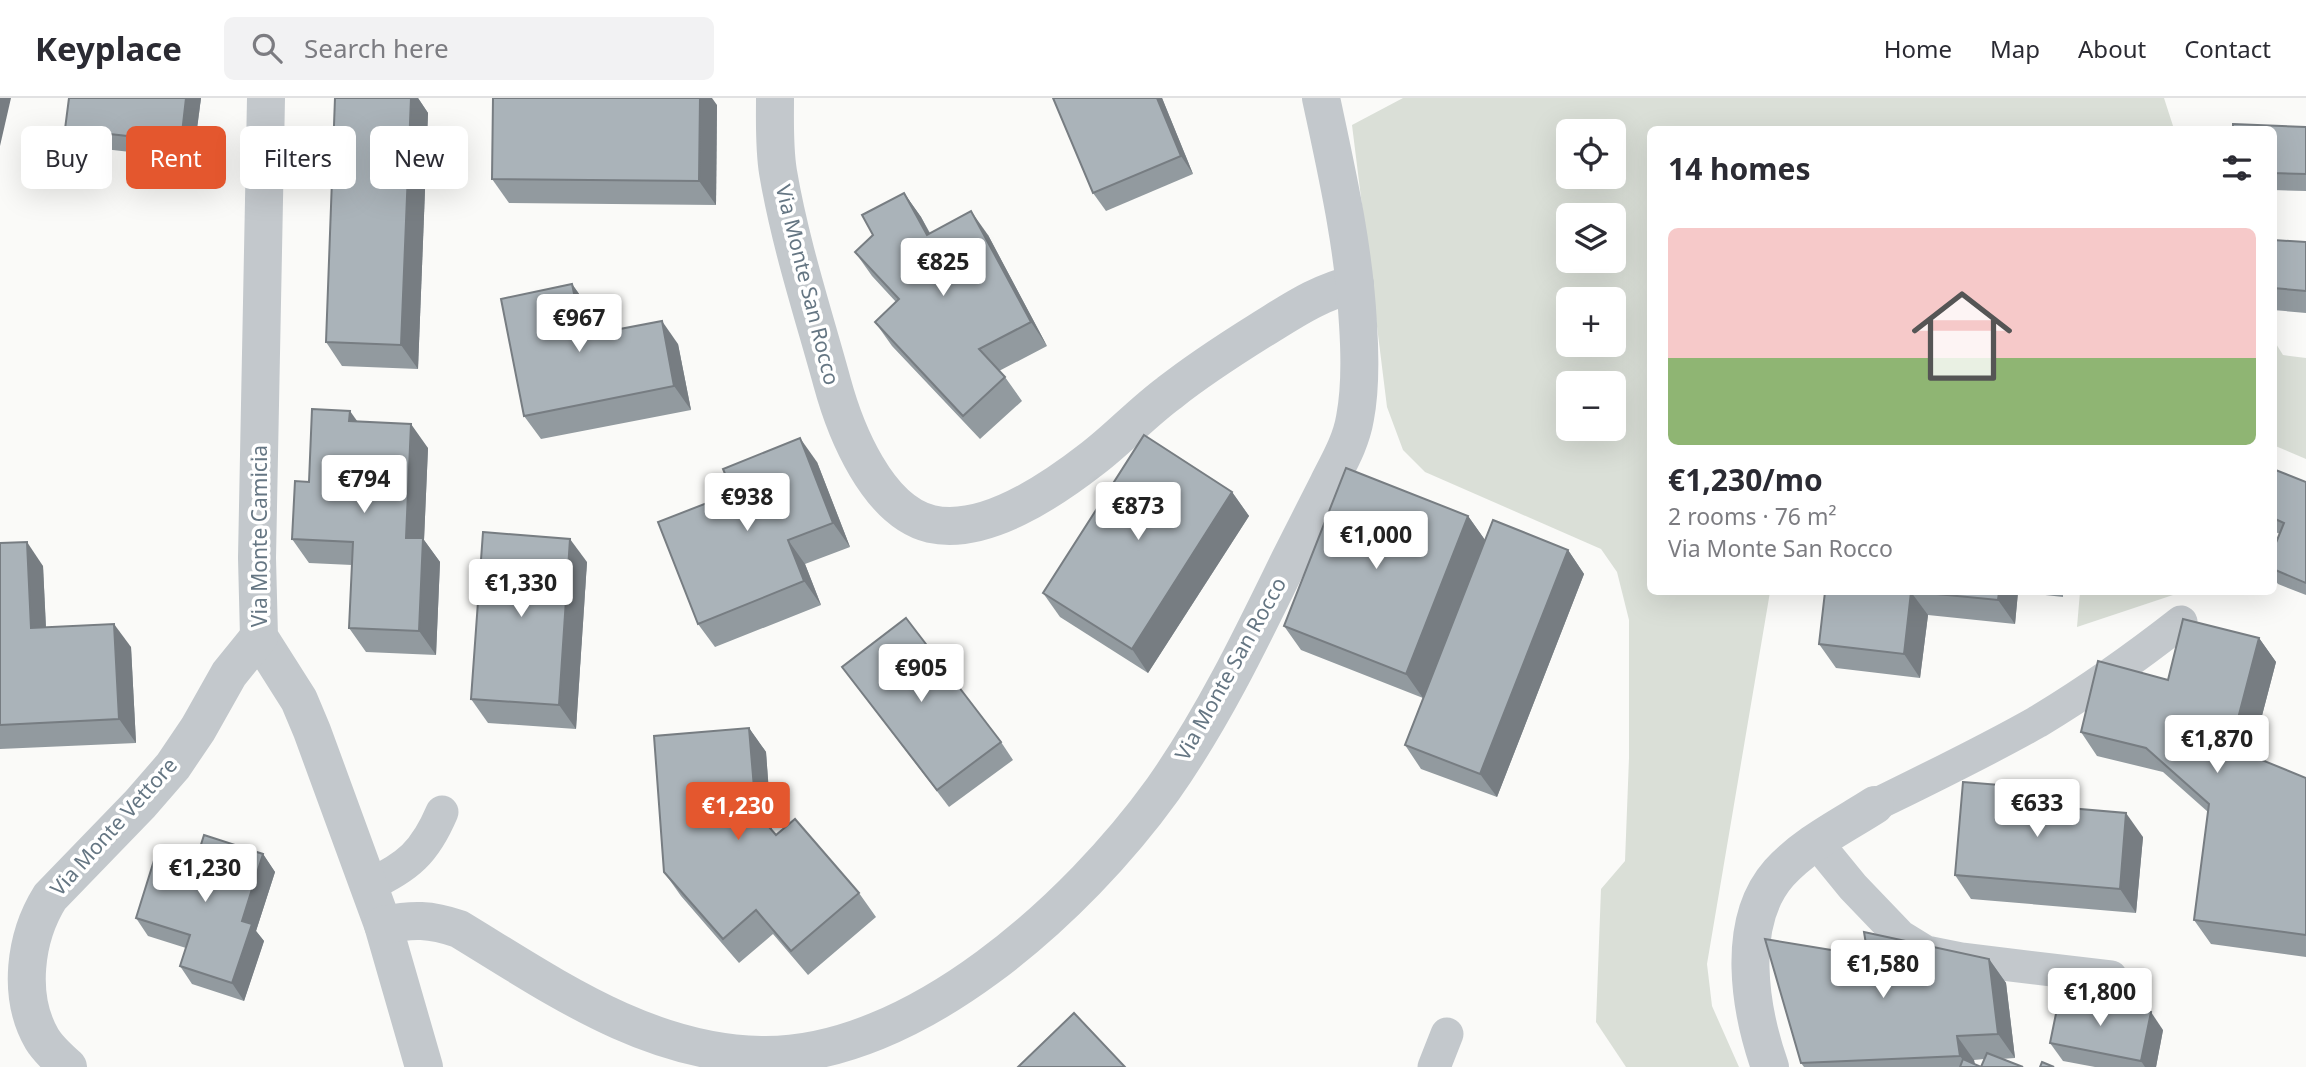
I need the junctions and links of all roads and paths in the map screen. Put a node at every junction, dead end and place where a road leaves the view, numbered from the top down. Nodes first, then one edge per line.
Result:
1 (267, 98) edge
2 (775, 98) edge
3 (1321, 98) edge
4 (1355, 284) junction
5 (2181, 622) edge
6 (258, 636) junction
7 (1875, 805) joint
8 (442, 812) dead end
9 (1817, 843) junction
10 (369, 885) junction
11 (383, 925) junction
12 (2111, 976) dead end
13 (1447, 1034) dead end
14 (68, 1067) edge
15 (424, 1067) edge
16 (1434, 1067) edge
17 (1770, 1067) edge

1 - 6 street, Via Monte Camicia
2 - 4 street, Via Monte San Rocco
3 - 4 street, Via Monte San Rocco
4 - 11 street, Via Monte San Rocco
5 - 7 lane
6 - 10 street, Via Monte Camicia
6 - 14 street, Via Monte Vettore
7 - 9 street
8 - 10 lane
9 - 12 lane
9 - 17 street
10 - 11 street, Via Monte Camicia
11 - 15 street, Via Monte Camicia
13 - 16 lane

